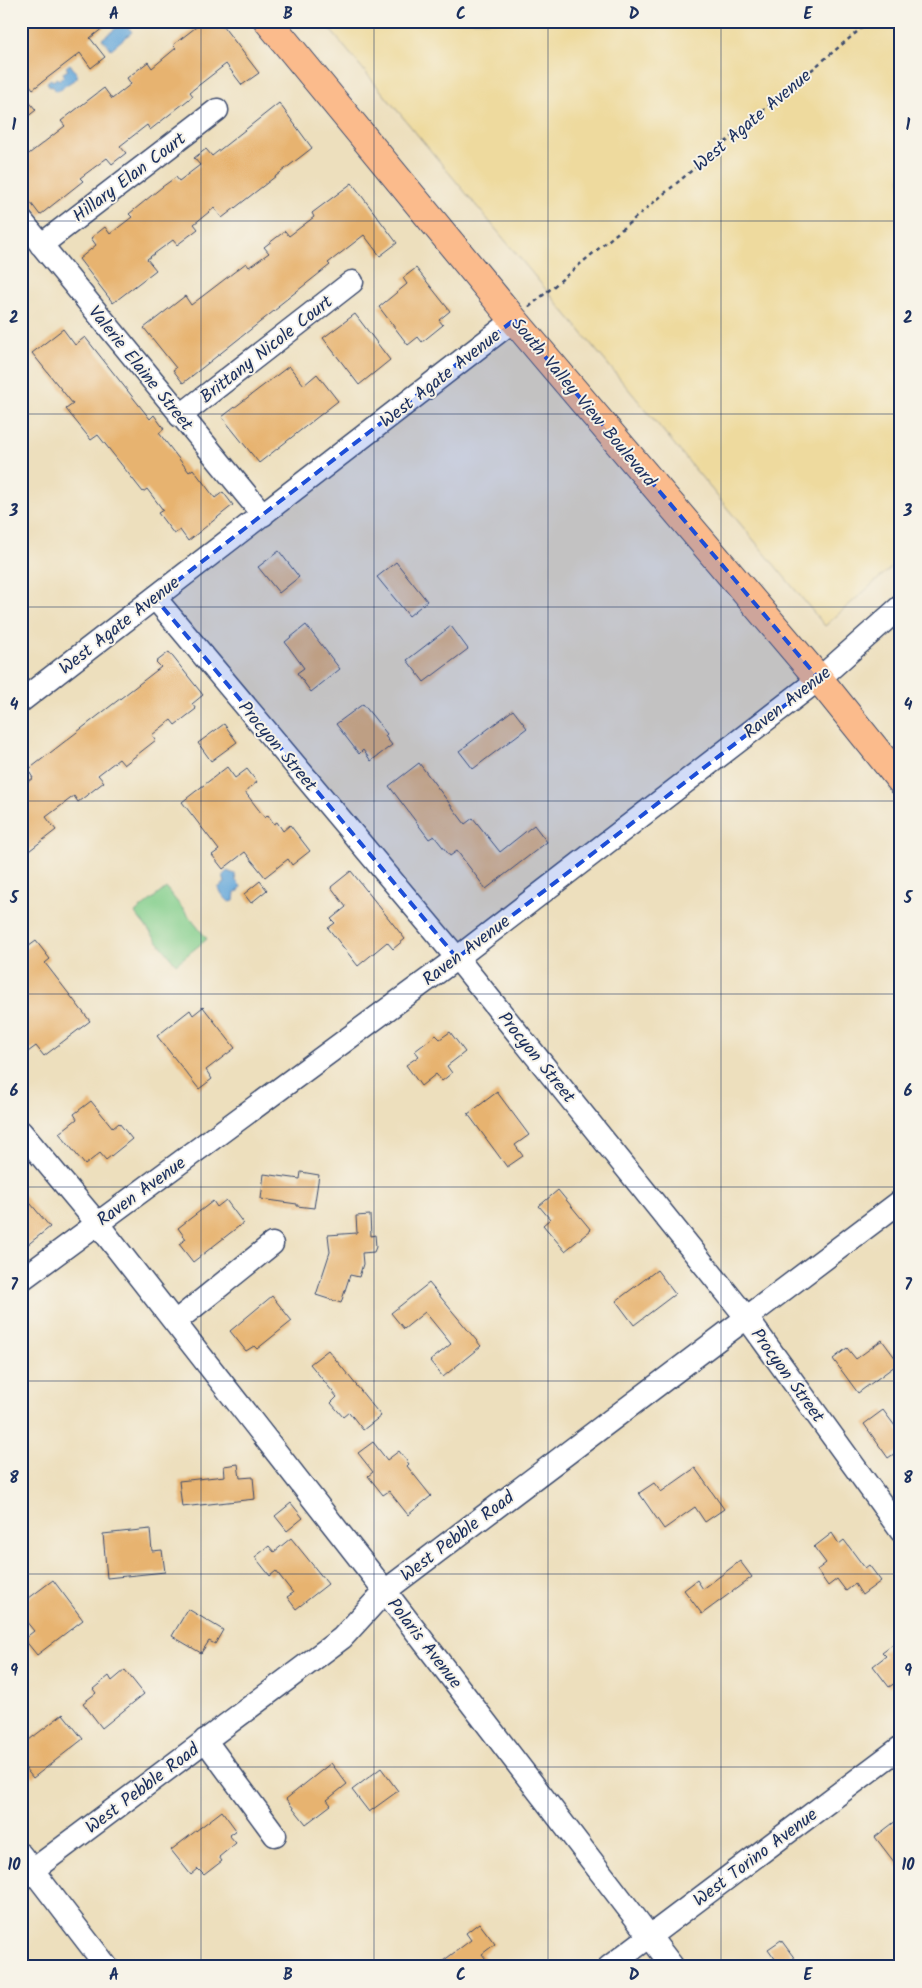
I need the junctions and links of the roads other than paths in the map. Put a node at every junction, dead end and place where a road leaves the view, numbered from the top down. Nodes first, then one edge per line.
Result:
1 (268, 21) edge
2 (217, 110) dead end
3 (21, 220) edge
4 (41, 244) junction
5 (352, 282) dead end
6 (514, 320) junction
7 (180, 416) junction
8 (263, 515) junction
9 (155, 598) junction
10 (901, 606) edge
11 (819, 679) junction
12 (21, 701) edge
13 (901, 781) edge
14 (457, 958) junction
15 (21, 1132) edge
16 (901, 1201) edge
17 (97, 1223) junction
18 (272, 1244) dead end
19 (21, 1280) edge
20 (747, 1318) junction
21 (175, 1322) junction
22 (901, 1531) edge
23 (385, 1591) junction
24 (205, 1740) junction
25 (901, 1747) edge
26 (275, 1835) dead end
27 (25, 1868) edge
28 (650, 1936) junction
29 (107, 1967) edge
30 (609, 1967) edge
31 (673, 1967) edge

1 - 6 main road, South Valley View Boulevard
2 - 4 street, Hillary Elan Court
3 - 4 street, Valerie Elaine Street
4 - 7 street, Valerie Elaine Street
5 - 7 street, Brittany Nicole Court
6 - 8 street, West Agate Avenue
6 - 11 main road, South Valley View Boulevard
7 - 8 street, Valerie Elaine Street
8 - 9 street, West Agate Avenue
9 - 12 street, West Agate Avenue
9 - 14 street, Procyon Street
10 - 11 street, Raven Avenue
11 - 13 main road, South Valley View Boulevard
11 - 14 street, Raven Avenue
14 - 17 street, Raven Avenue
14 - 20 street, Procyon Street
15 - 17 street, Polaris Avenue
16 - 20 street, West Pebble Road
17 - 19 street, Raven Avenue
17 - 21 street, Polaris Avenue
18 - 21 street
20 - 22 street, Procyon Street
20 - 23 street, West Pebble Road
21 - 23 street, Polaris Avenue
23 - 24 street, West Pebble Road
23 - 28 street, Polaris Avenue
24 - 26 street
24 - 27 street, West Pebble Road
25 - 28 street, West Torino Avenue
27 - 29 street
28 - 30 street, West Torino Avenue
28 - 31 street, Polaris Avenue

